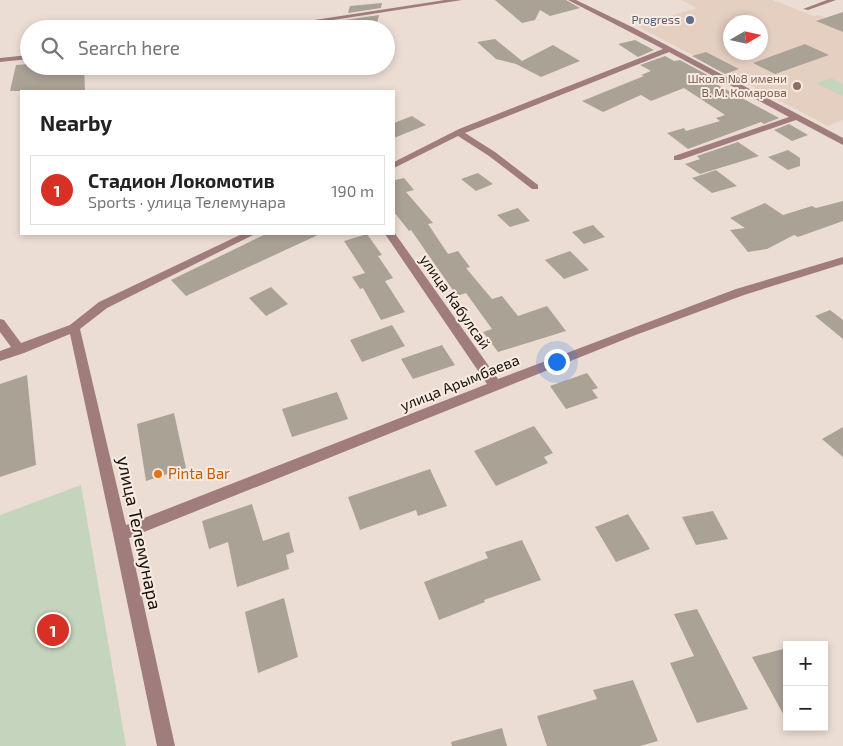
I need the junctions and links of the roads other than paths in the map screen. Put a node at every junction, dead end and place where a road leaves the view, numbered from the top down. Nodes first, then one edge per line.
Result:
1 (459, 0) edge
2 (571, 0) edge
3 (833, 0) edge
4 (806, 9) dead end
5 (321, 20) edge
6 (669, 49) junction
7 (20, 57) edge
8 (0, 60) edge
9 (796, 117) junction
10 (461, 132) junction
11 (843, 142) edge
12 (677, 158) dead end
13 (395, 165) edge
14 (534, 187) dead end
15 (248, 235) edge
16 (391, 235) edge
17 (843, 260) edge
18 (0, 323) edge
19 (74, 328) junction
20 (20, 350) junction
21 (0, 356) edge
22 (496, 386) junction
23 (121, 534) junction
24 (166, 746) edge

1 - 5 street
2 - 6 street
3 - 4 street
6 - 9 street
6 - 10 street
7 - 8 street
9 - 11 street
9 - 12 street
10 - 13 street
10 - 14 street
15 - 19 street
16 - 22 street, улица Кабулсай
17 - 22 street, улица Арымбаева
18 - 20 street
19 - 20 street
19 - 23 street, улица Телемунара
20 - 21 street
22 - 23 street, улица Арымбаева
23 - 24 street, улица Телемунара

